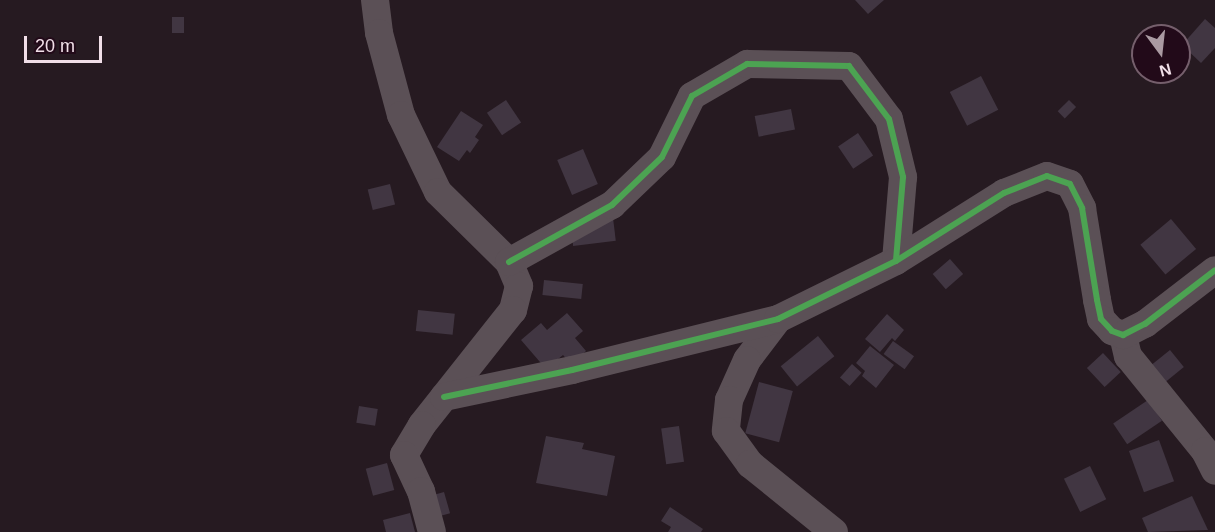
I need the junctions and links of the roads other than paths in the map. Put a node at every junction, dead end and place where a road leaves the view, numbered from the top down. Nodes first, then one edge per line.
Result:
1 (375, 0) edge
2 (896, 261) junction
3 (509, 262) junction
4 (1215, 270) edge
5 (778, 319) junction
6 (1124, 335) junction
7 (444, 397) junction
8 (1215, 471) edge
9 (432, 532) edge
10 (834, 532) edge

1 - 3 street
2 - 3 street
2 - 5 street
2 - 6 street
3 - 7 street
4 - 6 street
5 - 7 street
5 - 10 street
6 - 8 street
7 - 9 street

